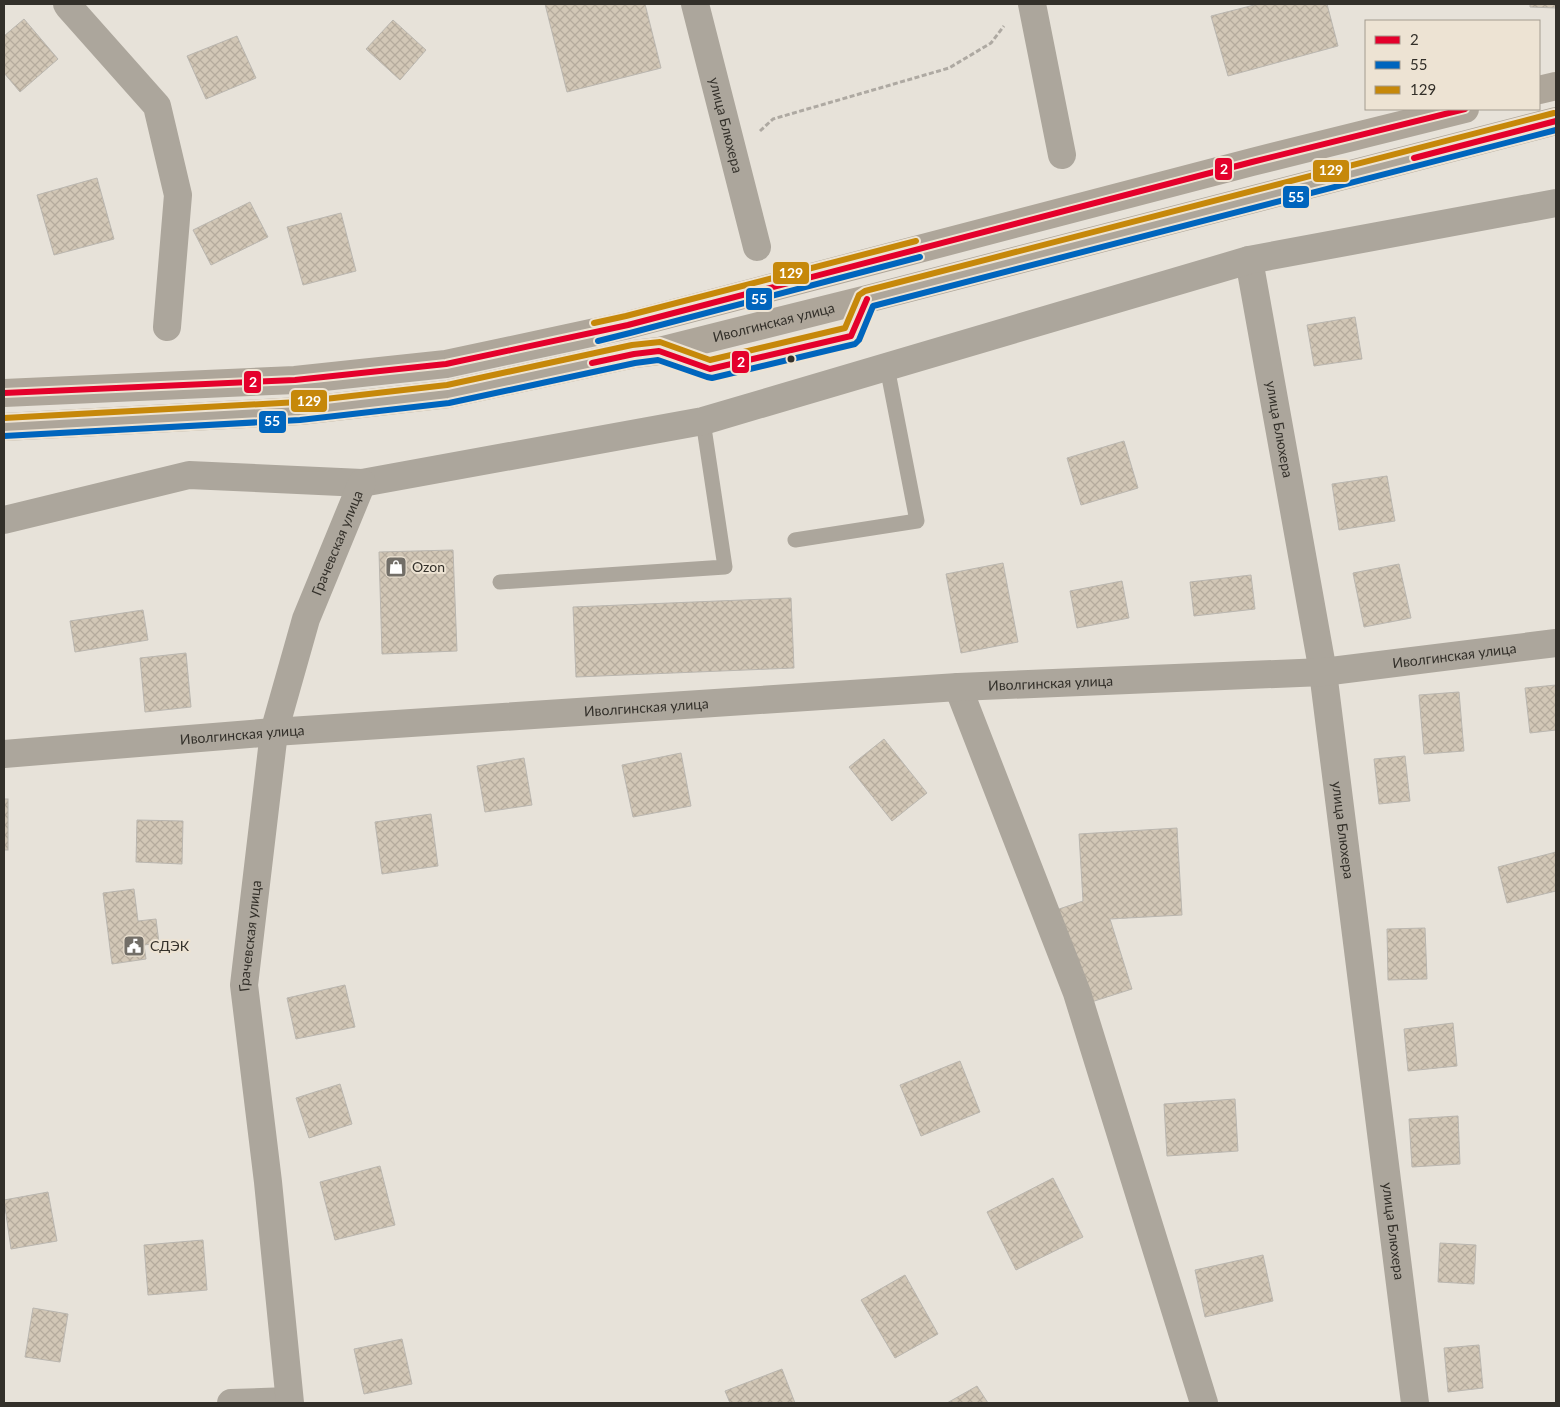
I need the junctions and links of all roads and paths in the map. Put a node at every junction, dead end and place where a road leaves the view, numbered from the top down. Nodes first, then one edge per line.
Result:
1 (67, 4) edge
2 (695, 4) edge
3 (1032, 4) edge
4 (1008, 20) dead end
5 (1556, 86) edge
6 (1540, 90) edge
7 (1461, 110) edge
8 (1556, 121) edge
9 (1062, 155) dead end
10 (739, 175) junction
11 (1556, 204) edge
12 (757, 247) dead end
13 (1249, 260) junction
14 (167, 327) dead end
15 (887, 368) junction
16 (4, 393) edge
17 (703, 421) junction
18 (4, 427) edge
19 (362, 483) junction
20 (4, 520) edge
21 (796, 540) dead end
22 (500, 582) dead end
23 (1556, 643) edge
24 (1323, 672) junction
25 (958, 687) junction
26 (274, 732) junction
27 (4, 754) edge
28 (290, 1402) edge
29 (230, 1403) edge
30 (1204, 1403) edge
31 (1416, 1403) edge

1 - 14 street
2 - 10 street, улица Блюхера
3 - 9 street
4 - 10 path
5 - 6 main road
7 - 16 main road
8 - 18 main road, Иволгинская улица
10 - 12 street, улица Блюхера
11 - 13 street
13 - 15 street
13 - 24 street, улица Блюхера
15 - 17 street
15 - 21 lane
17 - 19 street
17 - 22 lane
19 - 20 street
19 - 26 street, Грачевская улица
23 - 24 street, Иволгинская улица
24 - 25 street, Иволгинская улица
24 - 31 street, улица Блюхера
25 - 26 street, Иволгинская улица
25 - 30 street
26 - 27 street, Иволгинская улица
26 - 28 street, Грачевская улица
28 - 29 street

